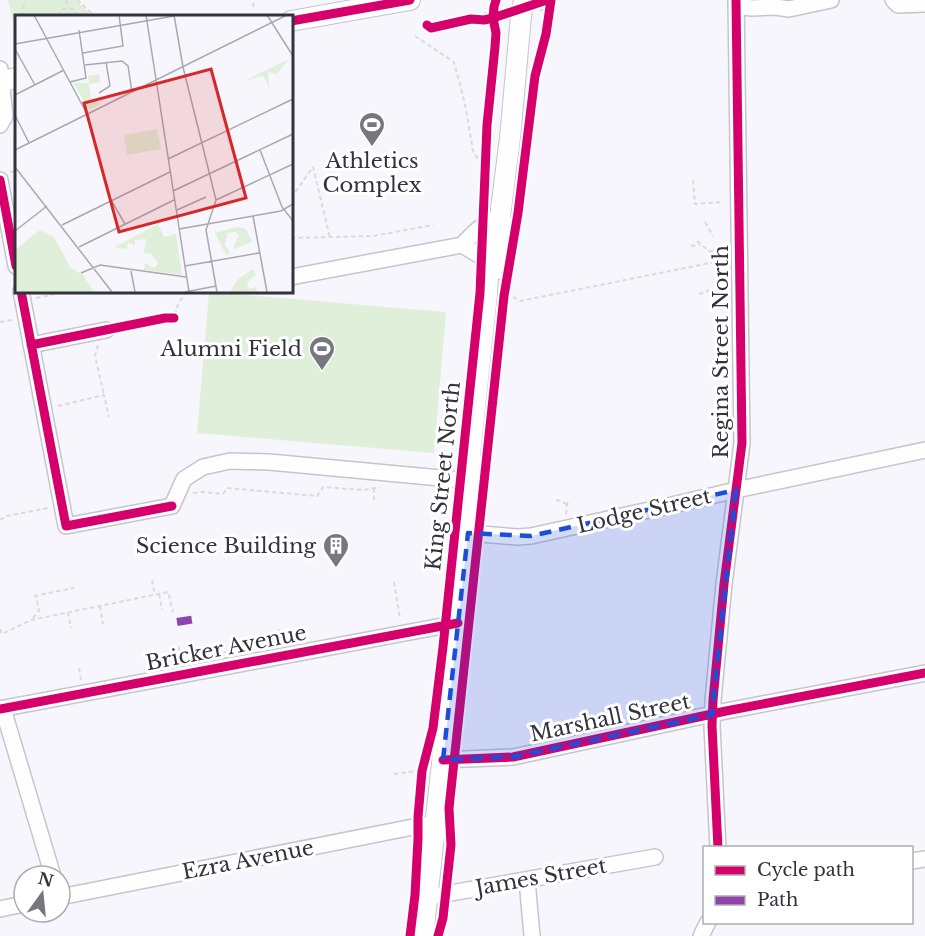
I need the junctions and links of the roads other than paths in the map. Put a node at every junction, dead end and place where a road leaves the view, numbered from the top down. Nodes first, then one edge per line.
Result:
1 (410, 0) edge
2 (831, 0) edge
3 (893, 0) edge
4 (736, 3) edge
5 (774, 3) edge
6 (924, 4) edge
7 (348, 5) edge
8 (529, 6) edge
9 (292, 21) edge
10 (5, 78) edge
11 (0, 125) edge
12 (5, 176) edge
13 (500, 217) junction
14 (462, 245) junction
15 (15, 258) edge
16 (489, 261) junction
17 (292, 277) edge
18 (21, 292) edge
19 (104, 330) road end
20 (31, 345) junction
21 (925, 450) edge
22 (474, 475) junction
23 (736, 490) junction
24 (468, 533) junction
25 (458, 623) junction
26 (925, 673) edge
27 (2, 709) edge
28 (712, 715) junction
29 (434, 760) junction
30 (436, 823) junction
31 (718, 846) edge
32 (655, 857) dead end
33 (49, 864) edge
34 (527, 880) junction
35 (72, 895) edge
36 (428, 897) junction
37 (423, 936) edge
38 (532, 936) edge

1 - 7 main road
2 - 5 street
3 - 6 street
4 - 5 street
4 - 23 street, Regina Street North
7 - 9 main road
8 - 13 main road, King Street North
10 - 11 street
12 - 15 street
13 - 14 street
13 - 16 main road, King Street North
13 - 22 main road, King Street North
14 - 16 street
14 - 17 street
16 - 22 main road, King Street North
18 - 20 street
19 - 20 street
20 - 22 street
21 - 23 street, Lodge Street
22 - 24 main road, King Street North
23 - 24 street, Lodge Street
23 - 28 street, Regina Street North
24 - 25 main road, King Street North
25 - 27 street, Bricker Avenue
25 - 29 main road, King Street North
26 - 28 street, Marshall Street
27 - 33 street
28 - 29 street, Marshall Street
28 - 31 street, Regina Street North
29 - 30 main road, King Street North
30 - 35 street, Ezra Avenue
30 - 36 main road, King Street North
32 - 34 street, James Street
34 - 36 street, James Street
34 - 38 street
36 - 37 main road, King Street North

